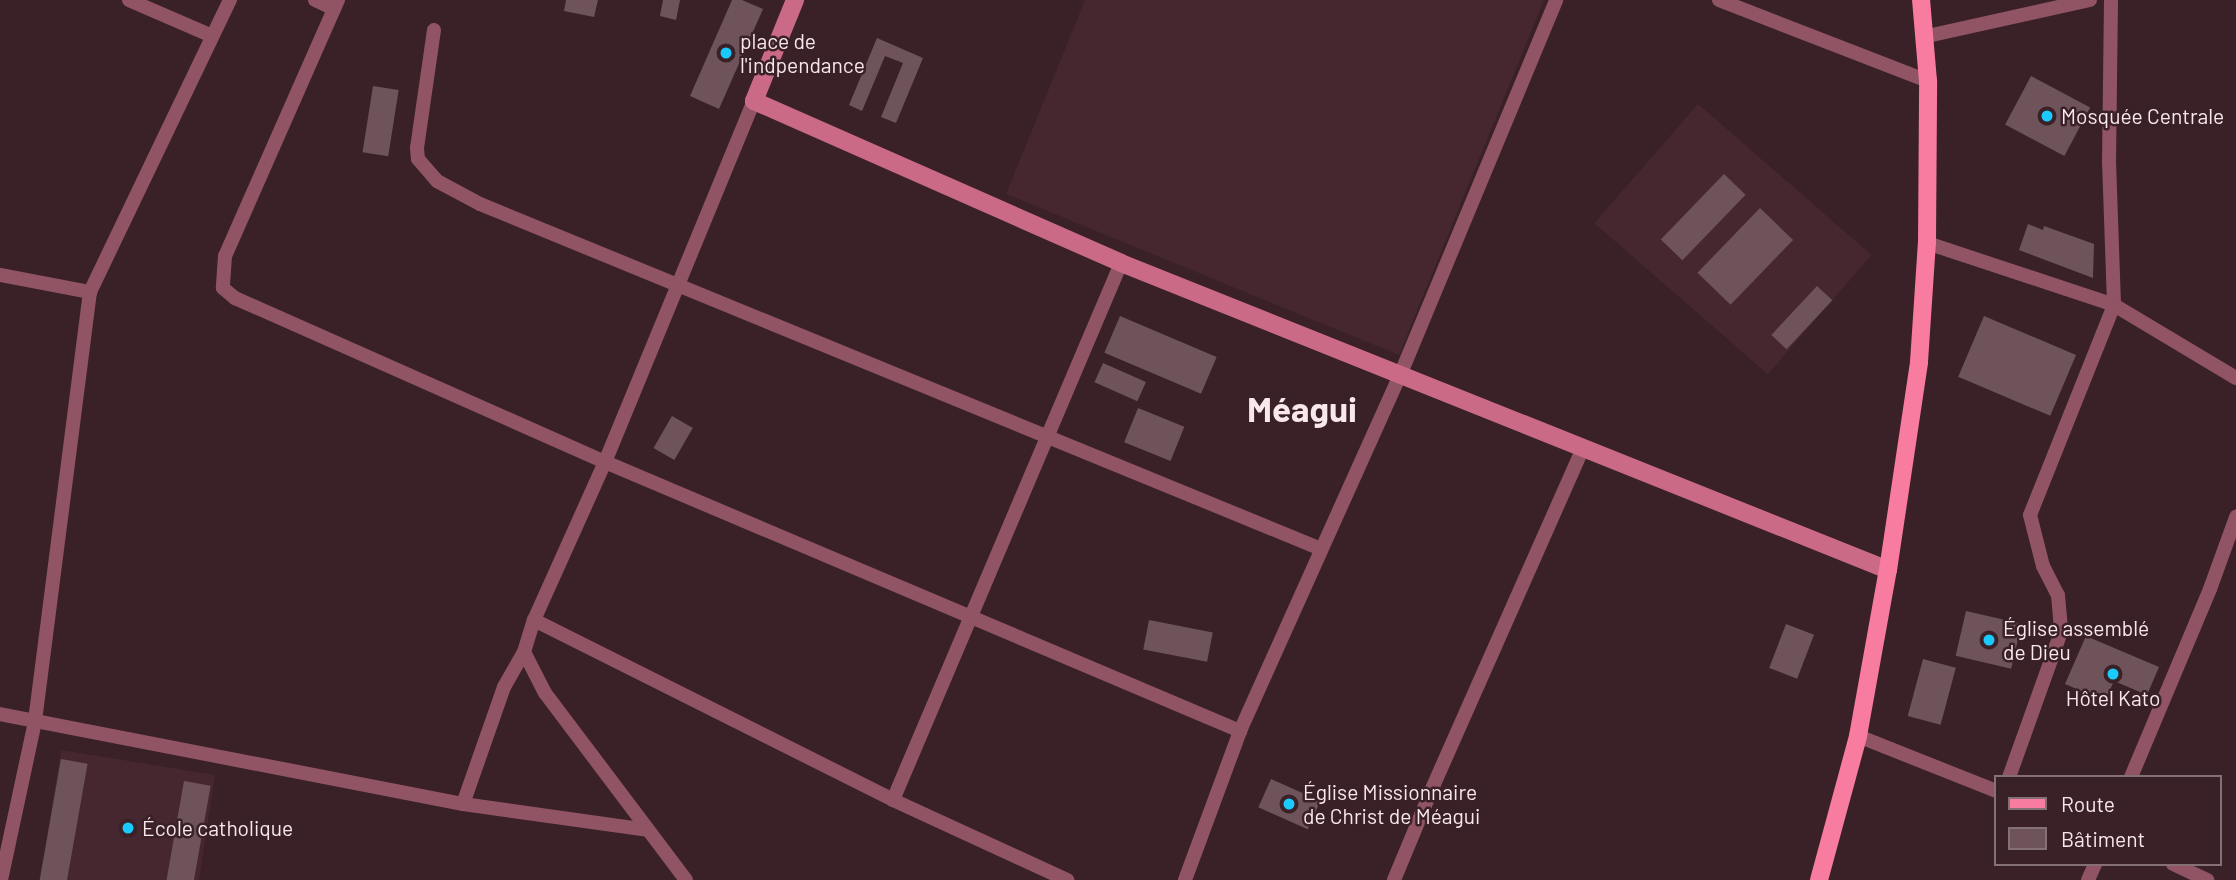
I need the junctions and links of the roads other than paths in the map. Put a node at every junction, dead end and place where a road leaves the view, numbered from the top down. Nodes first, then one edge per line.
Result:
1 (128, 0) edge
2 (230, 0) edge
3 (315, 0) edge
4 (795, 0) edge
5 (1556, 0) edge
6 (1722, 0) edge
7 (1921, 0) edge
8 (2090, 0) edge
9 (2111, 0) edge
10 (336, 5) edge
11 (434, 30) dead end
12 (212, 36) junction
13 (1923, 37) junction
14 (1928, 81) junction
15 (754, 101) junction
16 (1927, 243) junction
17 (1121, 263) junction
18 (0, 275) edge
19 (677, 286) junction
20 (90, 292) junction
21 (2114, 305) junction
22 (1401, 373) junction
23 (2236, 378) edge
24 (1046, 437) junction
25 (1583, 448) junction
26 (605, 462) junction
27 (2236, 517) edge
28 (1321, 549) junction
29 (1888, 570) junction
30 (972, 616) junction
31 (534, 620) junction
32 (524, 652) junction
33 (0, 714) edge
34 (36, 722) junction
35 (1240, 731) junction
36 (1858, 736) junction
37 (2010, 775) edge
38 (2132, 775) edge
39 (1994, 790) edge
40 (894, 800) junction
41 (463, 804) junction
42 (647, 830) junction
43 (3, 853) edge
44 (2177, 866) edge
45 (1, 880) edge
46 (686, 880) edge
47 (1068, 880) edge
48 (1185, 880) edge
49 (1394, 880) edge
50 (1819, 880) edge
51 (2208, 880) edge

1 - 12 street
2 - 12 street
3 - 10 street
4 - 15 street
5 - 22 street
6 - 14 street
7 - 13 main road
8 - 13 street
9 - 21 street
10 - 26 street
11 - 19 street
12 - 20 street
13 - 14 main road
14 - 16 main road
15 - 17 street
15 - 19 street
16 - 21 street
16 - 29 main road
17 - 22 street
17 - 24 street
18 - 20 street
19 - 24 street
19 - 26 street
20 - 34 street
21 - 23 street
21 - 37 street
22 - 25 street
22 - 28 street
24 - 28 street
24 - 30 street
25 - 29 street
25 - 49 street
26 - 30 street
26 - 31 street
27 - 38 street
28 - 35 street
29 - 36 main road
30 - 35 street
30 - 40 street
31 - 32 street
31 - 40 street
32 - 41 street
32 - 42 street
33 - 34 street
34 - 41 street
34 - 43 street
35 - 48 street
36 - 39 street
36 - 50 main road
40 - 47 street
41 - 42 street
42 - 46 street
43 - 45 street
44 - 51 street

